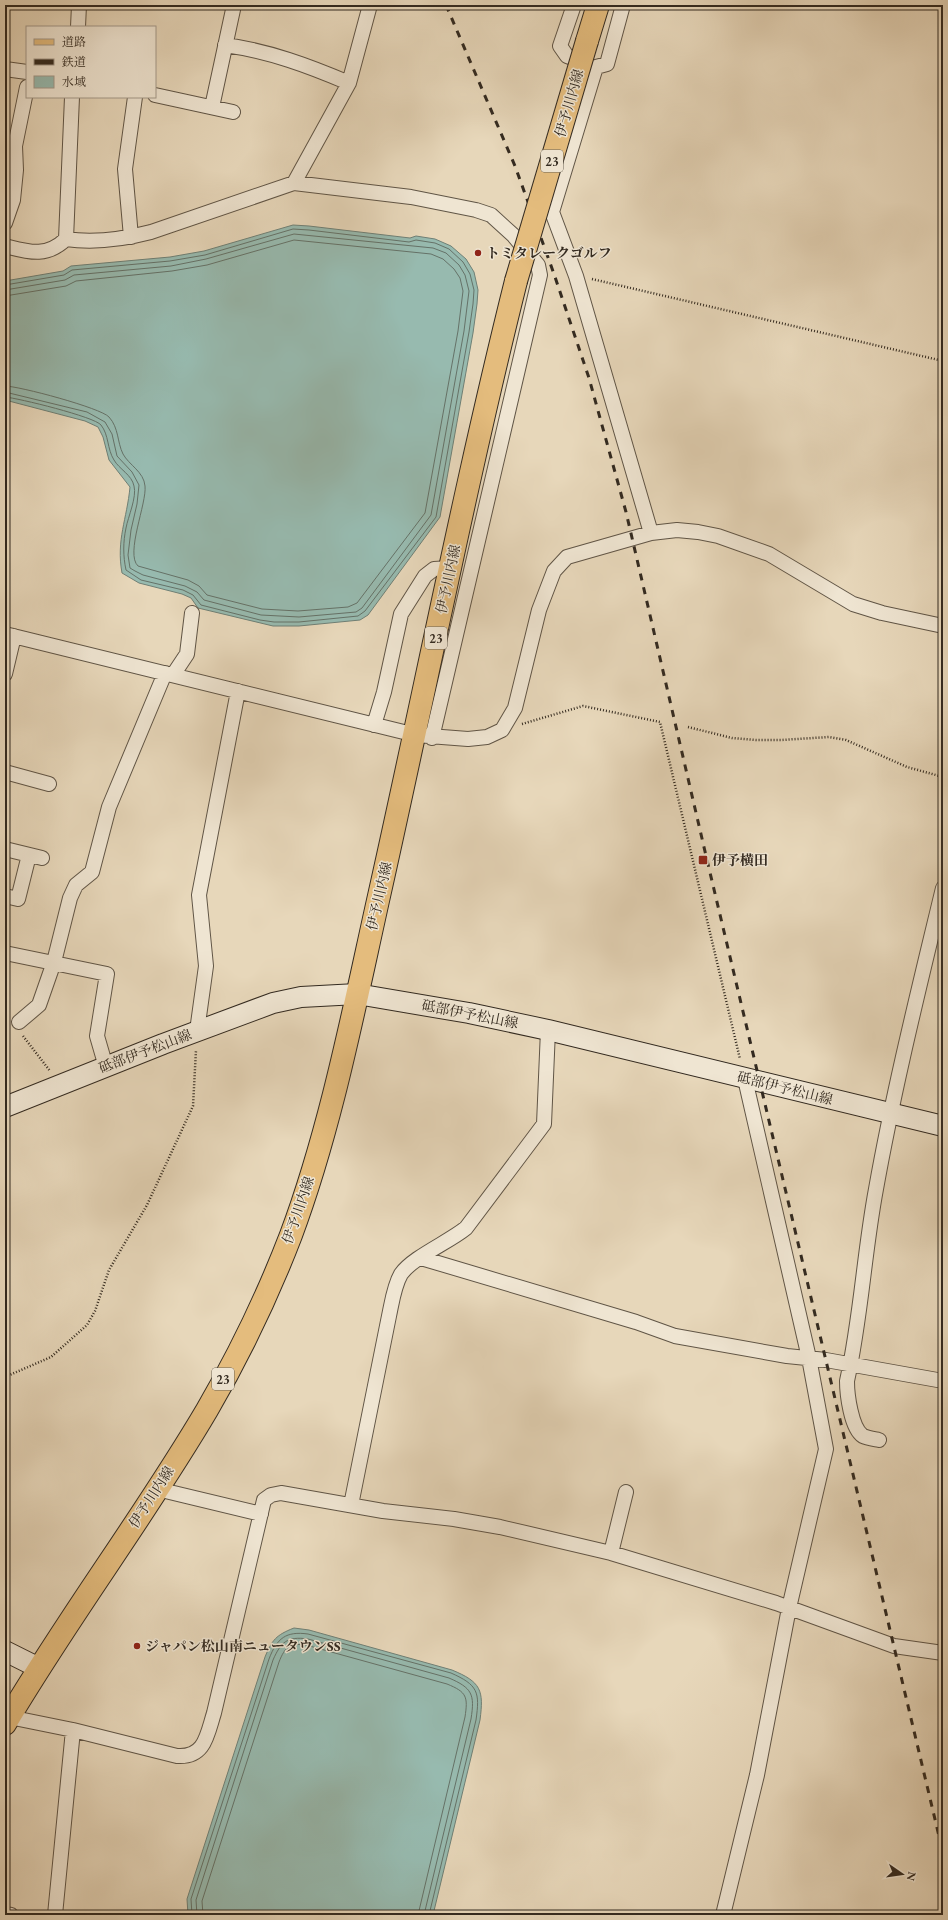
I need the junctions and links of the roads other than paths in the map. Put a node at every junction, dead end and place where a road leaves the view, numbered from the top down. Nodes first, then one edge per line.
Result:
1 (79, 5) edge
2 (234, 5) edge
3 (370, 5) edge
4 (574, 5) edge
5 (598, 5) edge
6 (623, 5) edge
7 (78, 26) edge
8 (225, 45) junction
9 (596, 67) junction
10 (5, 69) edge
11 (26, 72) edge
12 (349, 83) junction
13 (26, 92) edge
14 (156, 95) edge
15 (72, 98) edge
16 (135, 98) edge
17 (212, 107) junction
18 (233, 112) dead end
19 (294, 183) junction
20 (5, 223) edge
21 (131, 237) junction
22 (66, 239) junction
23 (5, 246) edge
24 (651, 533) junction
25 (450, 568) junction
26 (192, 613) dead end
27 (943, 626) edge
28 (10, 635) edge
29 (5, 674) edge
30 (169, 674) junction
31 (238, 691) junction
32 (374, 725) junction
33 (424, 736) junction
34 (5, 772) edge
35 (49, 784) dead end
36 (5, 849) edge
37 (943, 888) edge
38 (5, 896) edge
39 (5, 953) edge
40 (54, 962) junction
41 (357, 994) junction
42 (19, 1022) road end
43 (548, 1030) junction
44 (197, 1031) junction
45 (106, 1067) junction
46 (745, 1079) junction
47 (5, 1107) edge
48 (889, 1114) junction
49 (943, 1126) edge
50 (421, 1258) junction
51 (809, 1358) junction
52 (850, 1364) junction
53 (943, 1381) edge
54 (879, 1440) dead end
55 (157, 1489) junction
56 (626, 1492) dead end
57 (351, 1505) junction
58 (261, 1514) junction
59 (611, 1553) junction
60 (789, 1608) junction
61 (5, 1651) edge
62 (943, 1652) edge
63 (39, 1668) junction
64 (7, 1721) edge
65 (73, 1730) junction
66 (5, 1914) edge
67 (11, 1915) edge
68 (55, 1915) edge
69 (723, 1915) edge

1 - 7 street
2 - 8 street
3 - 12 street
4 - 9 street
5 - 25 main road, 伊予川内線 / 23, bridge
6 - 9 street
8 - 12 street
8 - 17 street
9 - 24 street
10 - 11 street
12 - 19 street
13 - 20 street
14 - 17 street
15 - 22 street
16 - 21 street
17 - 18 street
19 - 21 street
19 - 33 street
21 - 22 street
22 - 23 street
24 - 27 street
24 - 33 street
25 - 32 street
25 - 33 main road, 伊予川内線 / 23
26 - 30 street
28 - 29 street
28 - 30 street
30 - 31 street
30 - 40 street
31 - 32 street
31 - 44 street
32 - 33 street
33 - 41 main road, 伊予川内線 / 23
34 - 35 street
36 - 38 street
37 - 48 street
39 - 40 street
40 - 42 street
40 - 45 street
41 - 43 main road, 砥部伊予松山線
41 - 44 main road, 砥部伊予松山線
41 - 55 main road, 伊予川内線 / 23
43 - 46 main road, 砥部伊予松山線
43 - 50 street
44 - 45 main road, 砥部伊予松山線
45 - 47 main road, 砥部伊予松山線
46 - 48 main road, 砥部伊予松山線
46 - 51 street
48 - 49 main road, 砥部伊予松山線
48 - 52 street
50 - 51 street
50 - 57 street
51 - 52 street
51 - 60 street
52 - 53 street
52 - 54 street
55 - 58 street
55 - 63 main road, 伊予川内線 / 23
56 - 59 street
57 - 58 street
57 - 59 street
58 - 65 street
59 - 60 street
60 - 62 street
60 - 69 street
61 - 63 main road
63 - 64 main road, 伊予川内線 / 23
64 - 65 street
65 - 68 street
66 - 67 street

